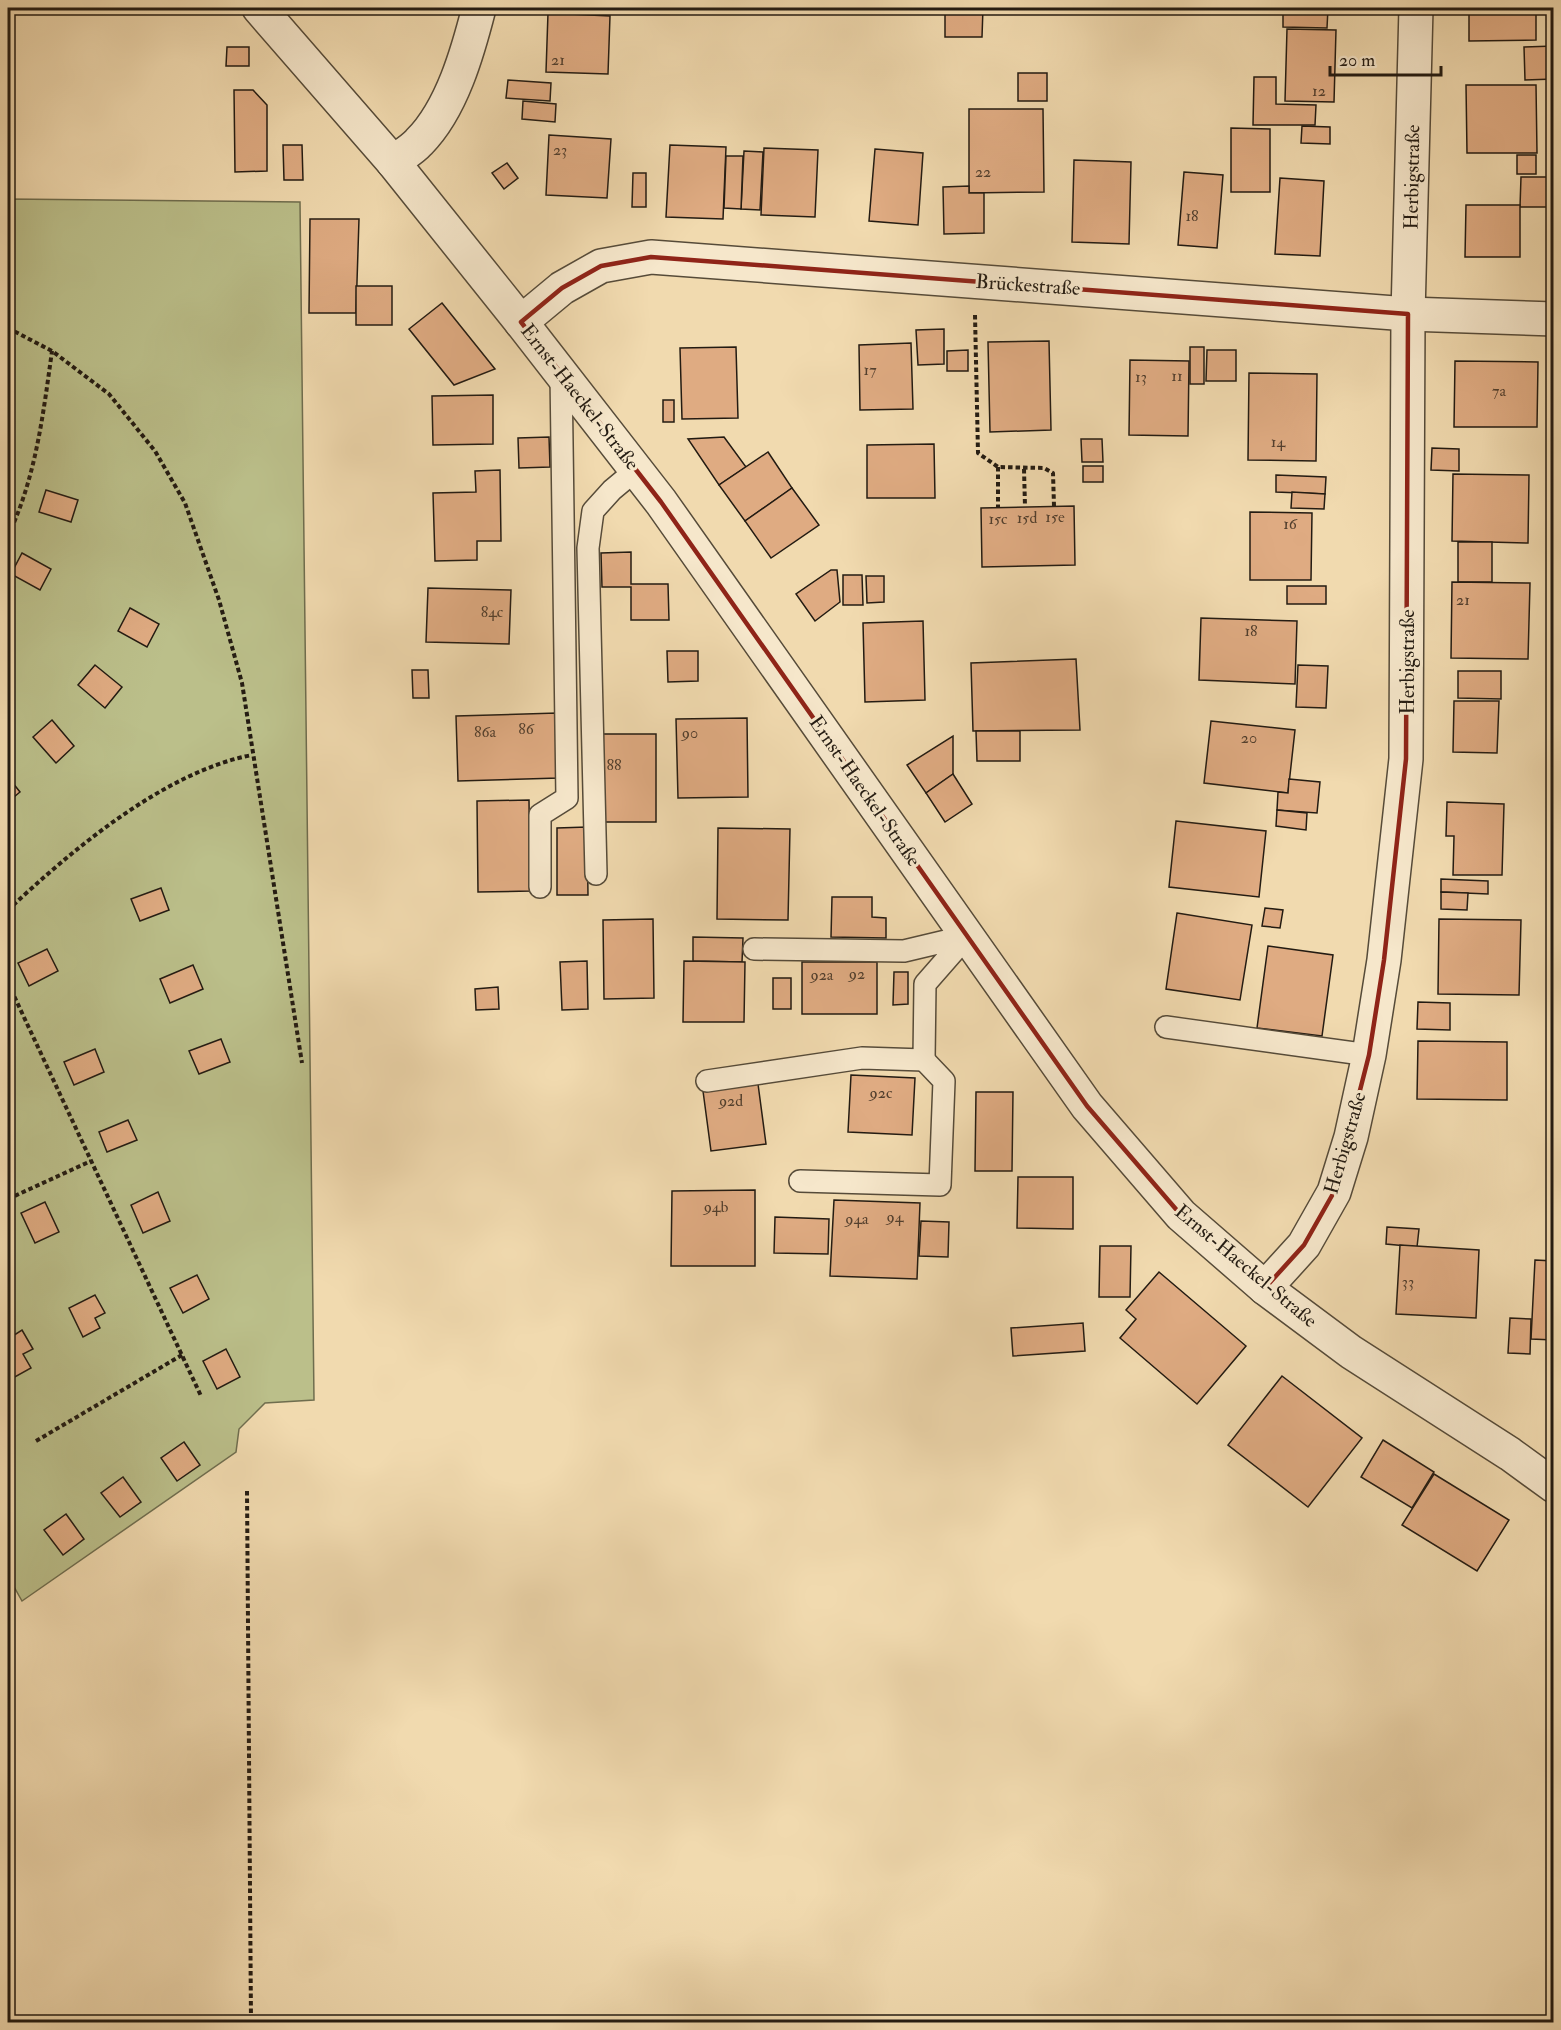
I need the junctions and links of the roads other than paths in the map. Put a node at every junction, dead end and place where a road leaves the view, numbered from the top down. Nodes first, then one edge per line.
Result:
1 (259, 8) edge
2 (479, 8) edge
3 (1416, 8) edge
4 (393, 162) junction
5 (1408, 314) junction
6 (1554, 319) edge
7 (521, 322) junction
8 (561, 373) junction
9 (636, 471) junction
10 (596, 874) dead end
11 (540, 887) dead end
12 (967, 936) junction
13 (754, 949) dead end
14 (1166, 1027) dead end
15 (1369, 1054) junction
16 (924, 1060) junction
17 (707, 1081) dead end
18 (800, 1181) dead end
19 (1265, 1288) junction
20 (1554, 1486) edge

1 - 4 street, Ernst-Haeckel-Straße
2 - 4 street
3 - 5 street, Herbigstraße
4 - 7 street, Ernst-Haeckel-Straße
5 - 6 street, Brückestraße
5 - 7 street, Brückestraße
5 - 15 street, Herbigstraße
7 - 8 street, Ernst-Haeckel-Straße
8 - 9 street, Ernst-Haeckel-Straße
8 - 11 lane
9 - 10 lane
9 - 12 street, Ernst-Haeckel-Straße
12 - 13 lane
12 - 16 lane
12 - 19 street, Ernst-Haeckel-Straße
14 - 15 lane
15 - 19 street, Herbigstraße
16 - 17 lane
16 - 18 lane
19 - 20 street, Ernst-Haeckel-Straße

